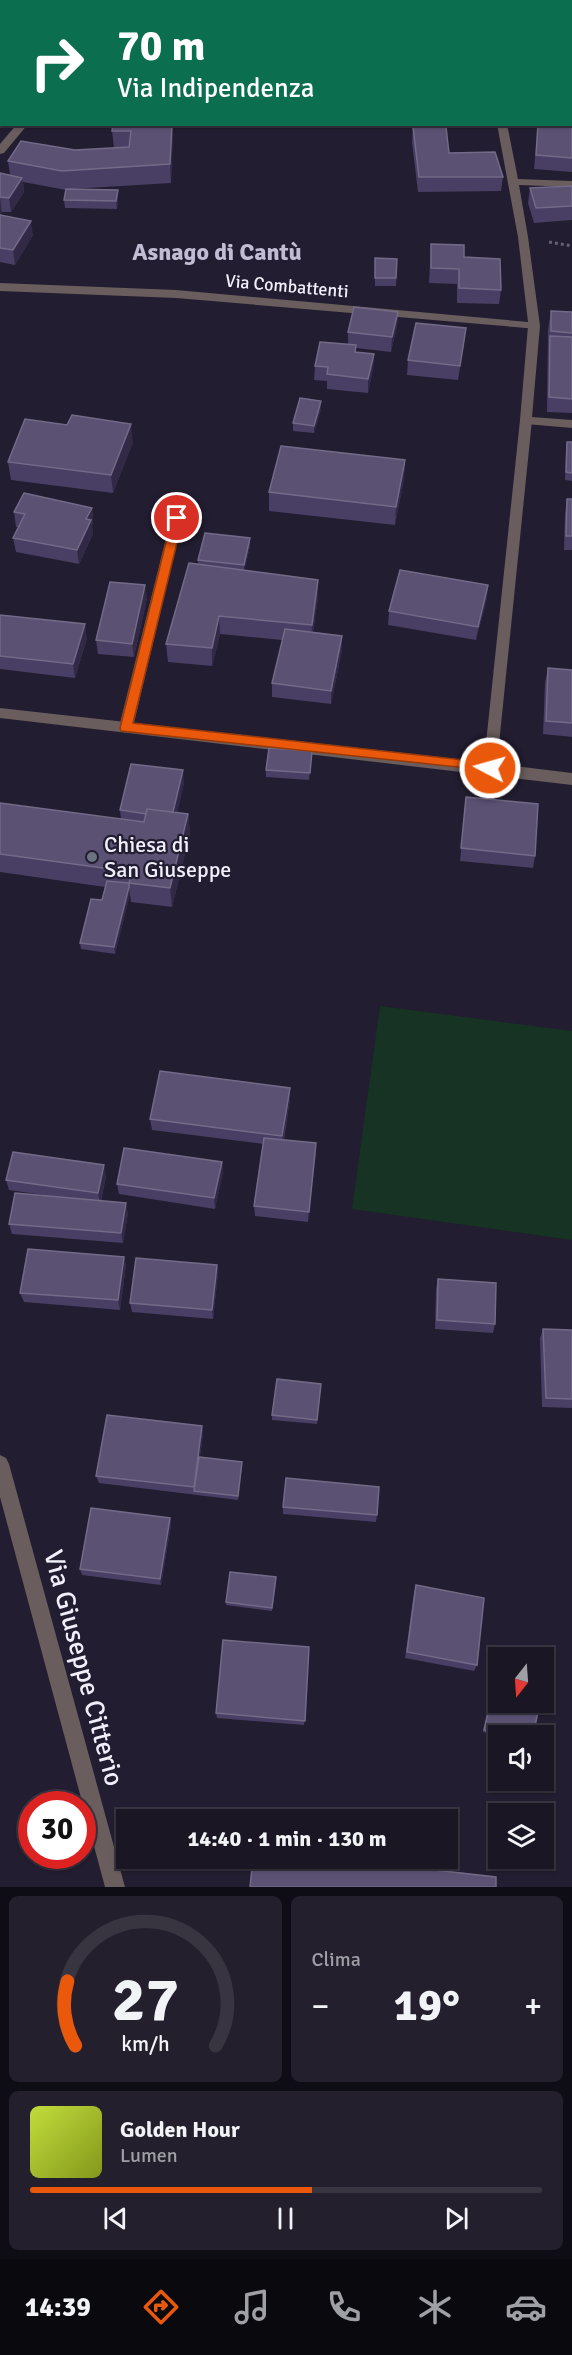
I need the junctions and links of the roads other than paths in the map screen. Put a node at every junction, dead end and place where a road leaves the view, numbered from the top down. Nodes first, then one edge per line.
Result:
1 (21, 126) edge
2 (502, 126) edge
3 (0, 151) edge
4 (513, 182) junction
5 (572, 184) edge
6 (0, 286) edge
7 (534, 326) junction
8 (526, 420) junction
9 (572, 424) edge
10 (177, 518) dead end
11 (0, 713) edge
12 (126, 728) junction
13 (490, 768) junction
14 (572, 779) edge
15 (0, 1464) edge
16 (115, 1887) edge

1 - 3 street
2 - 4 street
4 - 5 street
4 - 7 street
6 - 7 street, Via Combattenti
7 - 8 street
8 - 9 street
8 - 13 street
10 - 12 street
11 - 12 street
12 - 13 street
13 - 14 street
15 - 16 street, Via Giuseppe Citterio

